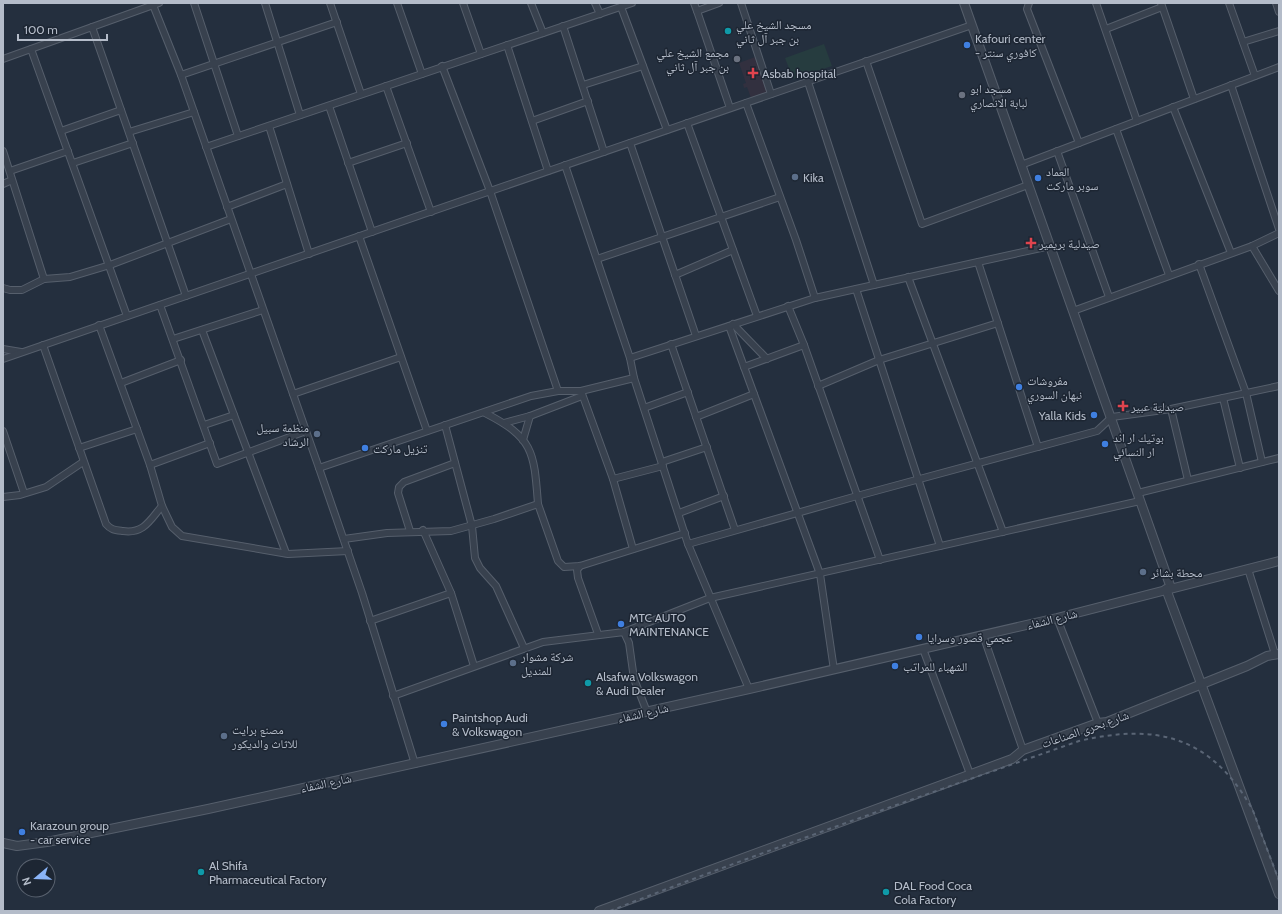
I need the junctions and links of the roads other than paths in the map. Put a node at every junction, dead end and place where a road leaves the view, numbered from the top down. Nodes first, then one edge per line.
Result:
1 (160, 3) edge
2 (194, 3) edge
3 (265, 3) edge
4 (330, 3) edge
5 (397, 3) edge
6 (463, 3) edge
7 (531, 3) edge
8 (595, 3) edge
9 (632, 3) edge
10 (694, 3) edge
11 (719, 3) edge
12 (741, 3) edge
13 (964, 3) edge
14 (1029, 3) edge
15 (1096, 3) edge
16 (1229, 3) edge
17 (1276, 3) edge
18 (153, 5) junction
19 (1162, 5) edge
20 (144, 6) edge
21 (621, 7) junction
22 (697, 11) junction
23 (1279, 12) edge
24 (600, 14) junction
25 (336, 22) junction
26 (972, 25) junction
27 (563, 26) junction
28 (92, 27) junction
29 (1106, 28) junction
30 (1279, 31) edge
31 (542, 33) junction
32 (277, 42) junction
33 (1243, 42) junction
34 (507, 45) junction
35 (31, 49) junction
36 (481, 54) junction
37 (3, 59) edge
38 (866, 62) junction
39 (214, 64) junction
40 (442, 66) junction
41 (643, 66) junction
42 (1279, 67) edge
43 (422, 74) junction
44 (181, 75) junction
45 (1255, 76) junction
46 (808, 82) junction
47 (583, 85) junction
48 (1231, 85) junction
49 (386, 86) junction
50 (361, 94) junction
51 (771, 94) junction
52 (1194, 99) junction
53 (588, 101) junction
54 (746, 103) junction
55 (328, 106) junction
56 (1173, 107) junction
57 (730, 108) junction
58 (121, 110) junction
59 (194, 112) junction
60 (300, 115) junction
61 (532, 121) junction
62 (1137, 121) junction
63 (687, 123) junction
64 (269, 126) junction
65 (1116, 129) junction
66 (61, 130) junction
67 (667, 130) junction
68 (130, 132) junction
69 (238, 136) junction
70 (133, 143) junction
71 (630, 143) junction
72 (1079, 143) junction
73 (407, 144) junction
74 (206, 147) junction
75 (3, 151) edge
76 (68, 151) junction
77 (1057, 151) junction
78 (604, 152) junction
79 (73, 163) junction
80 (348, 163) junction
81 (565, 165) junction
82 (1021, 165) junction
83 (10, 171) junction
84 (548, 171) junction
85 (12, 180) junction
86 (3, 184) edge
87 (287, 184) junction
88 (1028, 185) junction
89 (490, 191) junction
90 (780, 196) junction
91 (227, 206) junction
92 (431, 212) junction
93 (721, 216) junction
94 (232, 219) junction
95 (1279, 229) edge
96 (372, 232) junction
97 (1279, 233) edge
98 (359, 236) junction
99 (662, 236) junction
100 (167, 243) junction
101 (1050, 246) junction
102 (1252, 246) junction
103 (733, 250) junction
104 (1231, 253) junction
105 (309, 254) junction
106 (597, 258) junction
107 (978, 262) junction
108 (1199, 264) junction
109 (110, 265) junction
110 (251, 274) junction
111 (675, 275) junction
112 (1169, 275) junction
113 (908, 277) junction
114 (44, 279) junction
115 (874, 285) junction
116 (3, 288) edge
117 (856, 289) junction
118 (1279, 291) edge
119 (186, 296) junction
120 (1109, 297) junction
121 (815, 298) junction
122 (160, 305) junction
123 (788, 306) junction
124 (263, 310) junction
125 (1073, 311) junction
126 (127, 316) junction
127 (757, 316) junction
128 (998, 324) junction
129 (99, 325) junction
130 (731, 325) junction
131 (202, 330) junction
132 (696, 336) junction
133 (173, 339) junction
134 (933, 343) junction
135 (671, 344) junction
136 (43, 345) junction
137 (804, 345) junction
138 (3, 349) edge
139 (24, 352) junction
140 (401, 357) junction
141 (630, 358) junction
142 (3, 359) edge
143 (767, 359) junction
144 (181, 360) junction
145 (879, 360) junction
146 (744, 367) junction
147 (634, 378) junction
148 (121, 383) junction
149 (818, 386) junction
150 (1279, 386) edge
151 (558, 391) junction
152 (688, 392) junction
153 (581, 393) junction
154 (1246, 393) junction
155 (293, 394) junction
156 (754, 394) junction
157 (1223, 398) junction
158 (644, 408) junction
159 (1171, 409) junction
160 (485, 413) junction
161 (234, 415) junction
162 (530, 416) junction
163 (696, 416) junction
164 (1112, 417) junction
165 (504, 422) junction
166 (204, 425) junction
167 (445, 426) junction
168 (138, 429) junction
169 (3, 431) edge
170 (427, 431) junction
171 (306, 432) junction
172 (523, 440) junction
173 (210, 443) junction
174 (707, 447) junction
175 (1038, 447) junction
176 (79, 448) junction
177 (248, 452) junction
178 (1279, 458) edge
179 (83, 462) junction
180 (1262, 462) junction
181 (455, 463) junction
182 (978, 463) junction
183 (150, 464) junction
184 (663, 464) junction
185 (319, 468) junction
186 (1240, 468) junction
187 (613, 479) junction
188 (918, 479) junction
189 (1188, 480) junction
190 (24, 493) junction
191 (724, 496) junction
192 (857, 496) junction
193 (3, 497) edge
194 (1139, 497) junction
195 (538, 504) junction
196 (162, 506) junction
197 (679, 513) junction
198 (797, 513) junction
199 (472, 526) junction
200 (423, 530) junction
201 (735, 530) junction
202 (410, 531) junction
203 (1003, 532) junction
204 (685, 533) junction
205 (344, 539) junction
206 (688, 544) junction
207 (940, 546) junction
208 (633, 549) junction
209 (348, 551) junction
210 (286, 553) junction
211 (880, 560) junction
212 (1279, 561) edge
213 (580, 566) junction
214 (1248, 569) junction
215 (820, 574) junction
216 (1169, 589) junction
217 (451, 593) junction
218 (710, 598) junction
219 (1057, 618) junction
220 (370, 621) junction
221 (624, 632) junction
222 (598, 634) junction
223 (982, 635) junction
224 (524, 648) junction
225 (924, 649) junction
226 (1277, 654) edge
227 (474, 666) junction
228 (834, 670) junction
229 (1202, 685) junction
230 (749, 689) junction
231 (394, 696) junction
232 (647, 712) junction
233 (1098, 723) junction
234 (1023, 750) junction
235 (415, 764) junction
236 (970, 774) junction
237 (3, 843) edge
238 (1279, 894) edge
239 (598, 911) edge

1 - 18 street
2 - 39 street
3 - 32 street
4 - 25 street
5 - 43 street
6 - 36 street
7 - 31 street
8 - 24 street
9 - 21 street
10 - 22 street
11 - 22 street
12 - 51 street
13 - 26 street
14 - 72 street
15 - 29 street
16 - 33 street
17 - 23 street
18 - 20 street
18 - 44 street
19 - 29 street
19 - 52 street
20 - 28 street
21 - 24 street
21 - 41 street
22 - 57 street
24 - 27 street
25 - 32 street
25 - 50 street
26 - 38 street
26 - 82 street
27 - 31 street
27 - 47 street
28 - 35 street
28 - 58 street
29 - 62 street
30 - 33 street
31 - 34 street
32 - 39 street
32 - 60 street
33 - 45 street
34 - 36 street
34 - 61 street
35 - 37 street
35 - 66 street
36 - 40 street
38 - 46 street
38 - 88 street
39 - 44 street
39 - 69 street
40 - 43 street
40 - 89 street
41 - 47 street
41 - 67 street
42 - 45 street
43 - 49 street
44 - 59 street
45 - 48 street
46 - 51 street
46 - 115 street
47 - 53 street
48 - 52 street
48 - 95 street
49 - 50 street
49 - 73 street
50 - 55 street
51 - 54 street
52 - 56 street
53 - 61 street
53 - 78 street
54 - 57 street
54 - 90 street
55 - 60 street
55 - 80 street
56 - 62 street
56 - 104 street
57 - 63 street
58 - 66 street
58 - 68 street
59 - 68 street
59 - 74 street
60 - 64 street
61 - 84 street
62 - 65 street
63 - 67 street
63 - 93 street
64 - 69 street
64 - 87 street
65 - 72 street
65 - 112 street
66 - 76 street
67 - 71 street
68 - 70 street
69 - 74 street
70 - 79 street
70 - 100 street
71 - 78 street
71 - 99 street
72 - 77 street
73 - 80 street
73 - 92 street
74 - 91 street
75 - 83 street
76 - 79 street
76 - 83 street
77 - 82 street
77 - 120 street
78 - 81 street
79 - 109 street
80 - 96 street
81 - 84 street
81 - 106 street
82 - 88 street
83 - 85 street
84 - 89 street
85 - 86 street
85 - 114 street
87 - 91 street
87 - 105 street
88 - 101 street
89 - 92 street
89 - 151 street
90 - 93 street
90 - 121 street
91 - 94 street
92 - 96 street
93 - 99 street
93 - 103 street
94 - 100 street
94 - 110 street
96 - 98 street
97 - 102 street
98 - 105 street
98 - 140 street
99 - 106 street
99 - 111 street
100 - 109 street
100 - 119 street
101 - 107 street
101 - 125 street
102 - 104 street
102 - 118 street
103 - 111 street
103 - 127 street
104 - 108 street
105 - 110 street
106 - 141 street
107 - 113 street
107 - 128 street
108 - 112 street
108 - 154 street
109 - 114 street
109 - 126 street
110 - 119 street
110 - 124 street
111 - 132 street
112 - 120 street
113 - 115 street
113 - 134 street
114 - 116 street
115 - 117 street
117 - 121 street
117 - 145 street
119 - 122 street
120 - 125 street
121 - 123 street
122 - 126 street
122 - 133 street
123 - 127 street
123 - 137 street
124 - 131 street
124 - 155 street
125 - 164 street
126 - 129 street
127 - 130 street
128 - 134 street
128 - 175 street
129 - 136 street
129 - 148 street
130 - 132 street
130 - 143 street
130 - 146 street
131 - 133 street
131 - 161 street
132 - 135 street
133 - 144 street
134 - 145 street
134 - 182 street
135 - 141 street
135 - 152 street
136 - 139 street
136 - 176 street
137 - 143 street
137 - 149 street
138 - 139 street
139 - 142 street
140 - 155 street
140 - 170 street
141 - 147 street
143 - 146 street
144 - 148 street
144 - 166 street
145 - 149 street
145 - 188 street
146 - 156 street
147 - 153 street
147 - 158 street
148 - 168 street
149 - 192 street
150 - 154 street
151 - 153 street
151 - 160 street
152 - 158 street
152 - 163 street
153 - 162 street
153 - 187 street
154 - 157 street
154 - 180 street
155 - 171 street
156 - 163 street
156 - 198 street
157 - 159 street
157 - 186 street
158 - 184 street
159 - 164 street
159 - 189 street
160 - 165 street
160 - 167 street
161 - 166 street
161 - 177 street
162 - 165 street
162 - 172 street
163 - 174 street
164 - 175 street
164 - 194 street
165 - 172 street
166 - 173 street
167 - 170 street
167 - 181 street
168 - 176 street
168 - 183 street
169 - 190 street
170 - 185 street
171 - 177 street
171 - 185 street
172 - 195 street
173 - 177 street
173 - 183 street
174 - 184 street
174 - 191 street
175 - 182 street
176 - 179 street
177 - 210 street
178 - 180 street
179 - 190 street
179 - 196 street
180 - 186 street
181 - 199 street
181 - 202 street
182 - 188 street
182 - 203 street
183 - 196 street
184 - 187 street
184 - 197 street
185 - 205 street
186 - 189 street
187 - 208 street
188 - 192 street
188 - 207 street
189 - 194 street
190 - 193 street
191 - 197 street
191 - 201 street
192 - 198 street
192 - 211 street
194 - 203 street
194 - 216 street
195 - 199 street
195 - 213 street
196 - 210 street
197 - 204 street
198 - 201 street
198 - 215 street
199 - 200 street
199 - 224 street
200 - 202 street
200 - 217 street
201 - 206 street
202 - 205 street
203 - 207 street
204 - 206 street
204 - 208 street
205 - 209 street
206 - 218 street
207 - 211 street
208 - 213 street
209 - 210 street
209 - 220 street
211 - 215 street
212 - 214 street, شارع الشفاء
213 - 222 street
214 - 216 street, شارع الشفاء
214 - 226 street
215 - 218 street
215 - 228 street
216 - 219 street, شارع الشفاء
216 - 229 street
217 - 220 street
217 - 227 street
218 - 221 street
218 - 230 street
219 - 223 street, شارع الشفاء
219 - 233 street
220 - 231 street
221 - 222 street
221 - 232 street
222 - 224 street
223 - 225 street, شارع الشفاء
223 - 234 street
224 - 227 street
225 - 228 street, شارع الشفاء
225 - 236 street
226 - 229 street, شارع بحرى الصناعات
227 - 231 street
228 - 230 street, شارع الشفاء
229 - 233 street, شارع بحرى الصناعات
229 - 238 street
230 - 232 street, شارع الشفاء
231 - 235 street
232 - 235 street, شارع الشفاء
233 - 234 street, شارع بحرى الصناعات
234 - 236 street, شارع بحرى الصناعات
235 - 237 street, شارع الشفاء
236 - 239 street, شارع بحرى الصناعات

